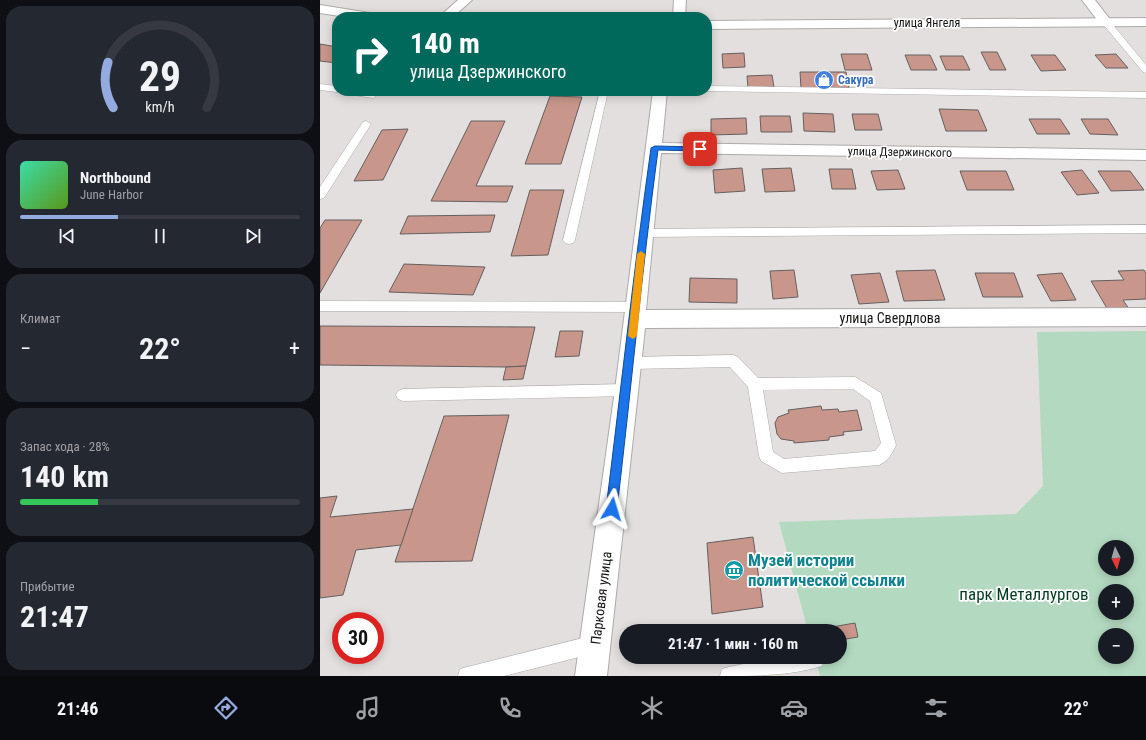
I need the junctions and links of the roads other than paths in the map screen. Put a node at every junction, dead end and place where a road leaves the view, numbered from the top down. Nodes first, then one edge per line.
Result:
1 (466, 0) edge
2 (680, 0) edge
3 (1088, 0) edge
4 (322, 10) edge
5 (336, 12) edge
6 (451, 12) edge
7 (679, 12) edge
8 (1106, 22) junction
9 (1146, 22) edge
10 (712, 24) edge
11 (1146, 70) edge
12 (320, 87) edge
13 (332, 88) edge
14 (712, 89) edge
15 (1146, 95) edge
16 (603, 96) edge
17 (660, 96) edge
18 (366, 124) dead end
19 (655, 148) junction
20 (1146, 155) edge
21 (320, 195) edge
22 (1146, 229) edge
23 (643, 233) junction
24 (569, 240) dead end
25 (320, 306) edge
26 (635, 313) junction
27 (1146, 317) edge
28 (630, 363) junction
29 (755, 384) junction
30 (627, 390) junction
31 (402, 396) dead end
32 (595, 644) junction
33 (790, 664) edge
34 (467, 676) edge
35 (591, 676) edge
36 (729, 676) edge

1 - 6 street
2 - 7 street
3 - 8 street
4 - 5 street
8 - 9 street, улица Янгеля
8 - 10 street, улица Янгеля
8 - 11 lane
12 - 13 lane
14 - 15 lane
16 - 24 lane
17 - 19 street, Парковая улица
18 - 21 lane
19 - 20 street, улица Дзержинского
19 - 23 street, Парковая улица
22 - 23 lane
23 - 26 street, Парковая улица
25 - 26 lane
26 - 27 street, улица Свердлова
26 - 28 street, Парковая улица
28 - 29 lane
28 - 30 street, Парковая улица
29 - 29 lane
30 - 31 lane
30 - 32 street, Парковая улица
32 - 34 lane
32 - 35 street, Парковая улица
33 - 36 lane

